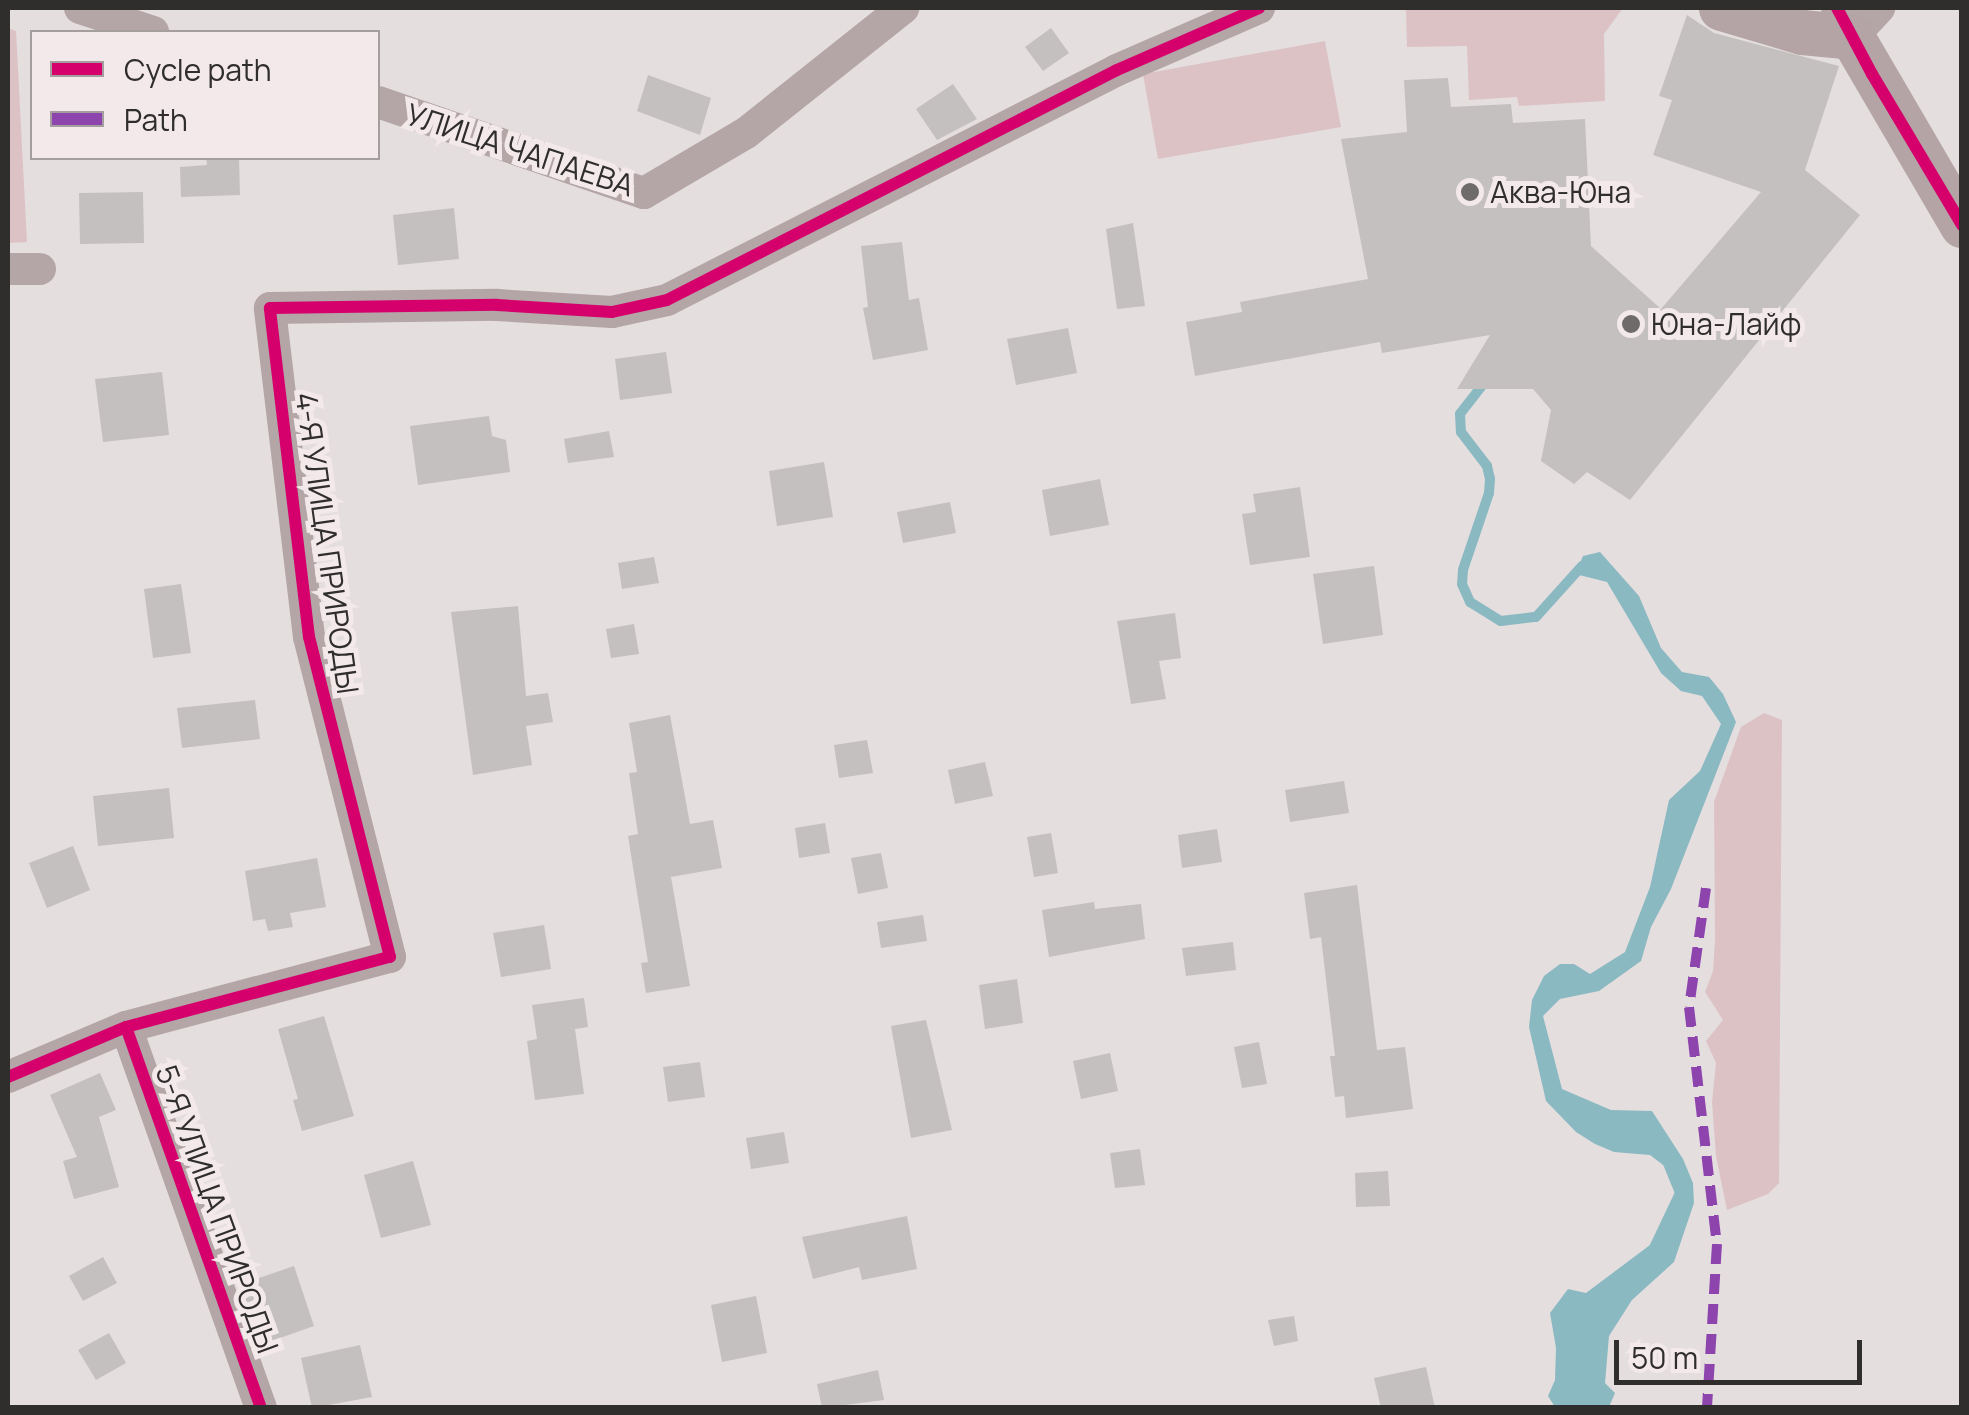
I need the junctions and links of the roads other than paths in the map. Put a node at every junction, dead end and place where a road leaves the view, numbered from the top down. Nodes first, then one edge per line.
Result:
1 (80, 8) edge
2 (903, 8) edge
3 (1259, 8) edge
4 (1721, 8) edge
5 (1856, 17) edge
6 (136, 22) edge
7 (380, 103) edge
8 (1962, 225) edge
9 (126, 1027) junction
10 (8, 1077) edge
11 (261, 1408) edge

1 - 6 street
2 - 7 street, УЛИЦА ЧАПАЕВА
3 - 9 street, 4-Я УЛИЦА ПРИРОДЫ
4 - 5 street
5 - 8 street
9 - 10 street
9 - 11 street, 5-Я УЛИЦА ПРИРОДЫ

